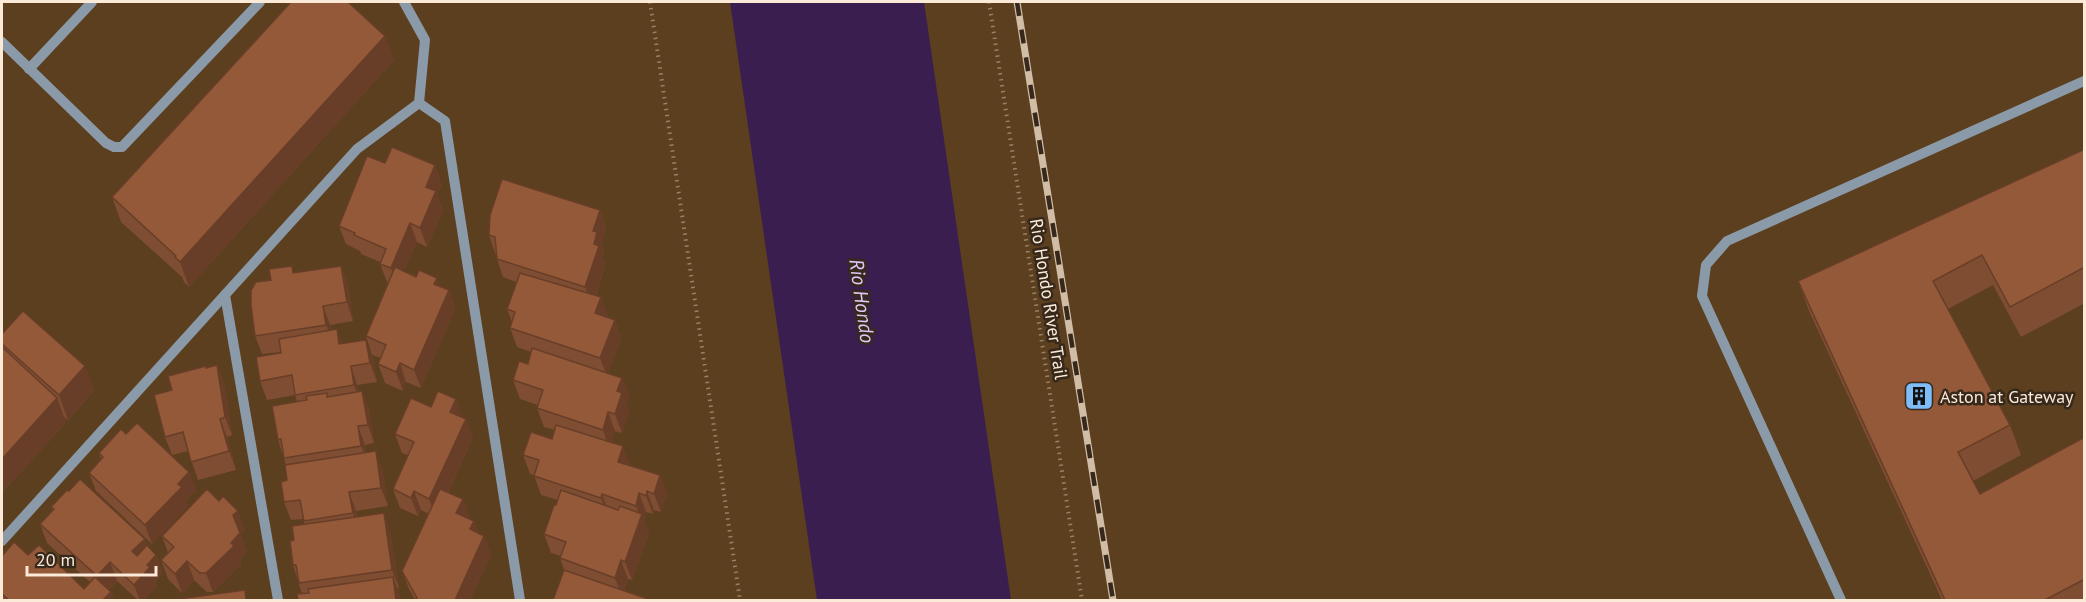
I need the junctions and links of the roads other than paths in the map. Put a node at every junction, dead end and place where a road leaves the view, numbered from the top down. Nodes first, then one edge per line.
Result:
1 (92, 2) edge
2 (260, 2) edge
3 (404, 2) edge
4 (2, 42) edge
5 (29, 69) junction
6 (2085, 81) edge
7 (420, 102) junction
8 (225, 295) junction
9 (2, 541) edge
10 (278, 600) edge
11 (520, 600) edge
12 (1841, 600) edge

1 - 5 lane
2 - 5 lane
3 - 7 lane
4 - 5 lane
6 - 12 lane
7 - 8 lane
7 - 11 lane
8 - 9 lane
8 - 10 lane

